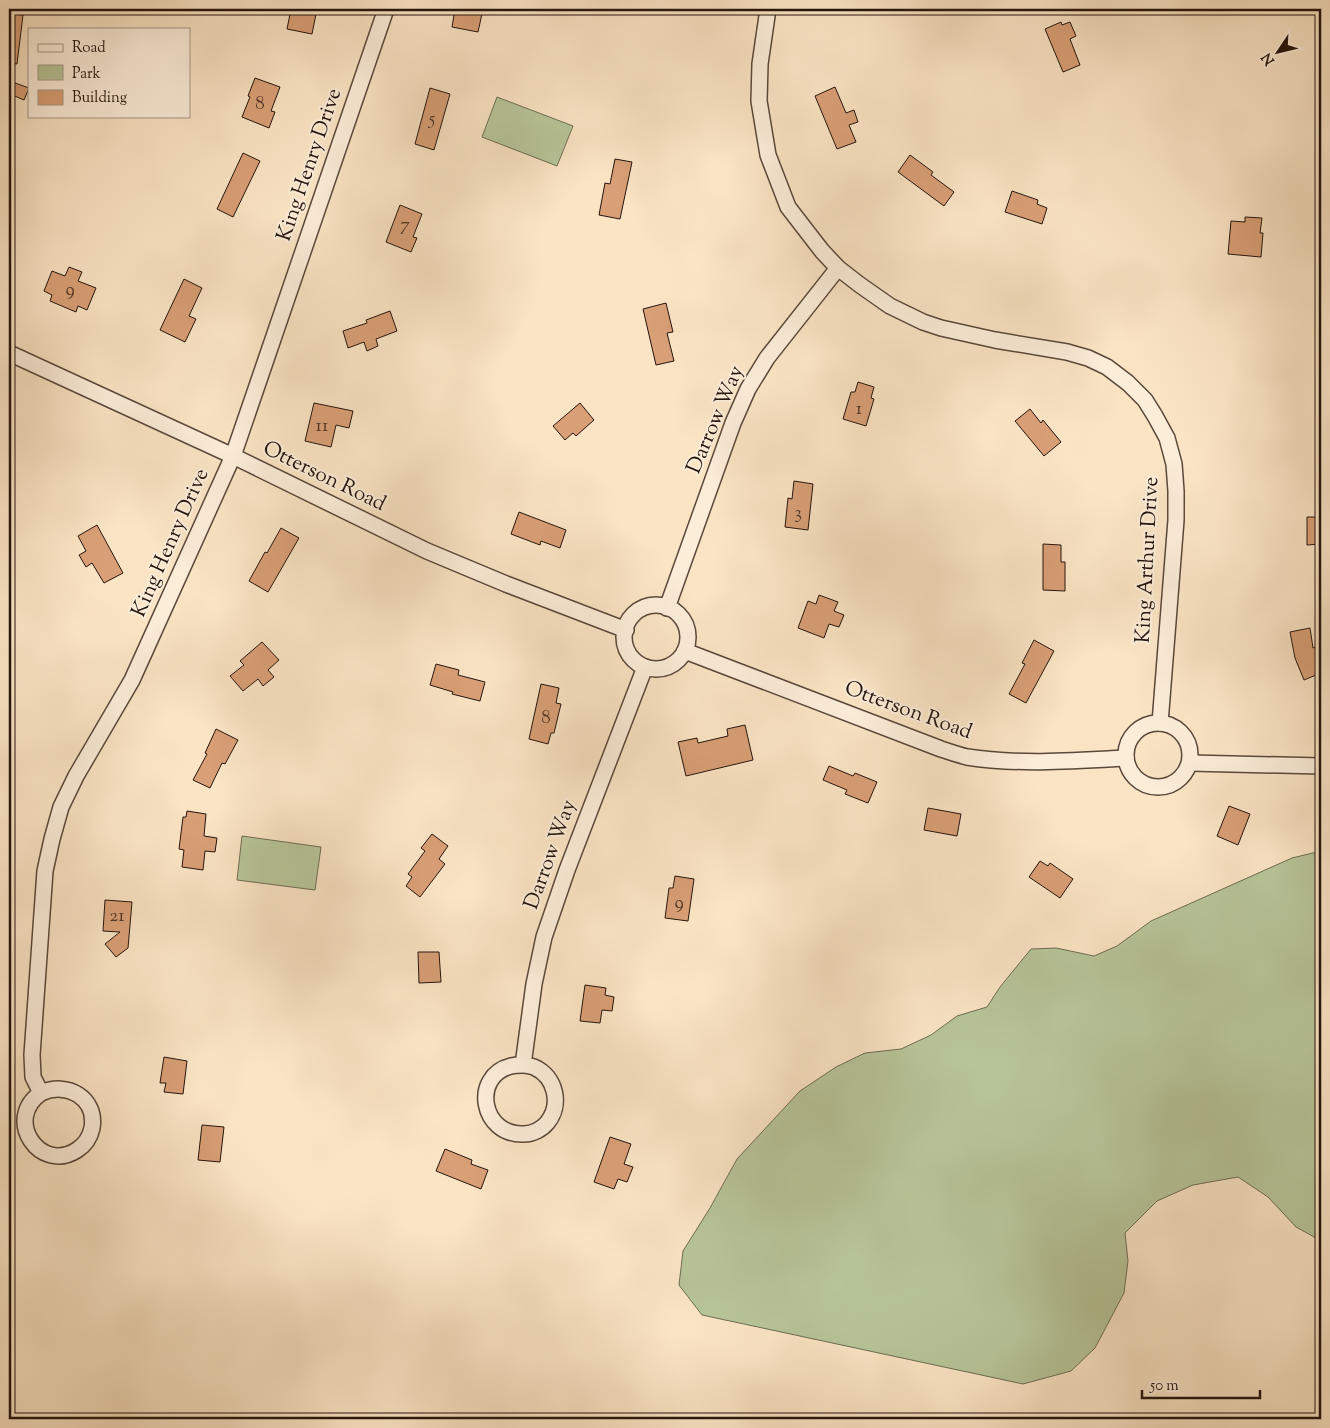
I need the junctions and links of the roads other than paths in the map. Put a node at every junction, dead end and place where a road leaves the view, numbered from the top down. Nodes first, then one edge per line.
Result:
1 (386, 9) edge
2 (768, 9) edge
3 (838, 268) junction
4 (9, 353) edge
5 (233, 456) junction
6 (667, 608) junction
7 (626, 630) junction
8 (685, 651) junction
9 (645, 667) junction
10 (1160, 723) junction
11 (1126, 758) junction
12 (1190, 763) junction
13 (1321, 766) edge
14 (523, 1065) junction
15 (41, 1093) junction

1 - 5 street, King Henry Drive
2 - 3 street, King Arthur Drive
3 - 6 street, Darrow Way
3 - 10 street, King Arthur Drive
4 - 5 street, Otterson Road
5 - 7 street, Otterson Road
5 - 15 street, King Henry Drive
6 - 7 street
6 - 8 street
7 - 9 street
8 - 9 street
8 - 11 street, Otterson Road
9 - 14 street, Darrow Way
10 - 11 street
10 - 12 street
11 - 12 street
12 - 13 street
14 - 14 street
15 - 15 street

